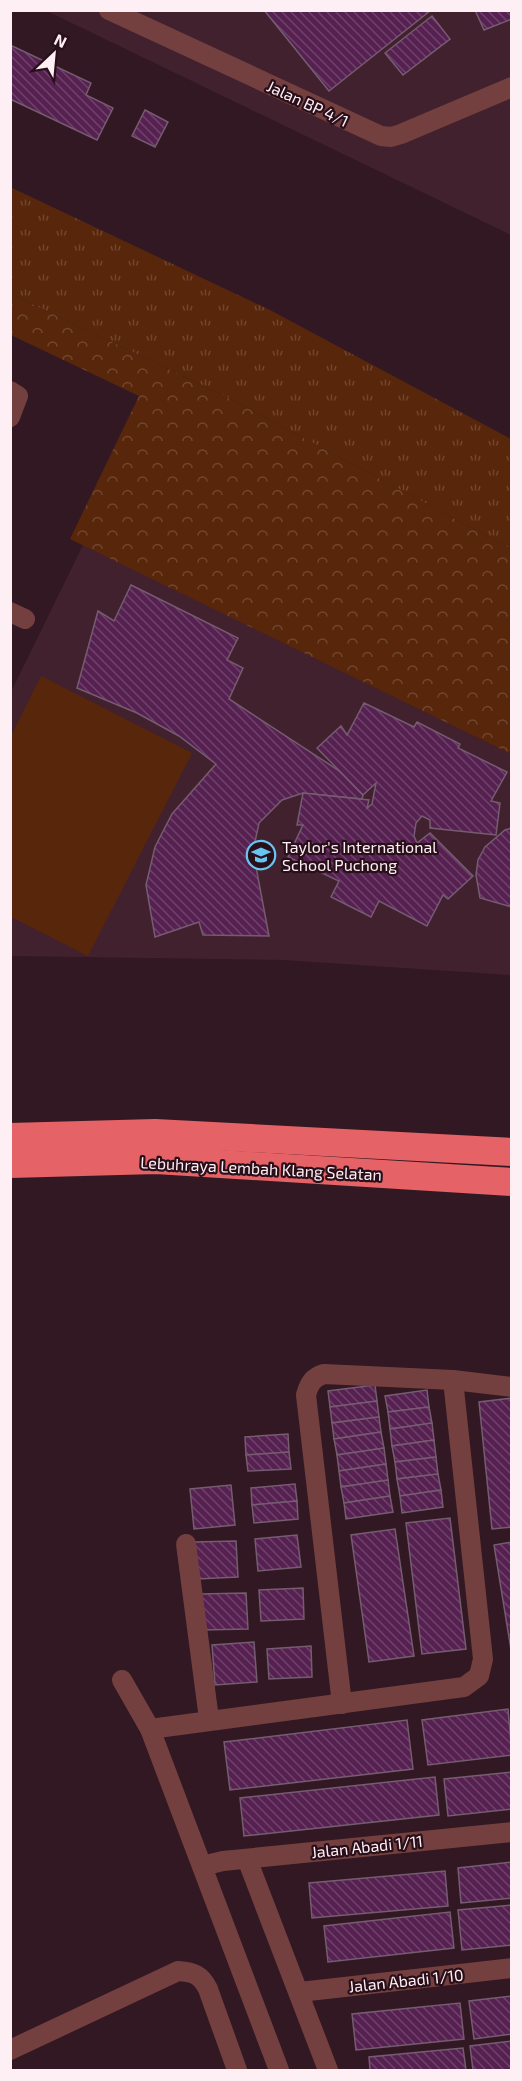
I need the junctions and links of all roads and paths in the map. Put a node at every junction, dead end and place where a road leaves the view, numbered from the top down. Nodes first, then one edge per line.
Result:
1 (108, 10) edge
2 (512, 87) edge
3 (10, 391) edge
4 (11, 416) edge
5 (10, 1137) edge
6 (512, 1152) edge
7 (10, 1164) edge
8 (512, 1182) edge
9 (453, 1380) junction
10 (512, 1387) edge
11 (186, 1544) dead end
12 (122, 1680) dead end
13 (342, 1704) junction
14 (209, 1719) junction
15 (150, 1729) junction
16 (512, 1832) edge
17 (247, 1859) junction
18 (202, 1866) junction
19 (512, 1968) edge
20 (300, 1992) junction
21 (10, 2050) edge
22 (237, 2070) edge
23 (278, 2070) edge
24 (328, 2070) edge

1 - 2 street, Jalan BP 4/1
3 - 4 street
5 - 6 highway, Lebuhraya Lembah Klang Selatan
7 - 8 highway, Lebuhraya Lembah Klang Selatan
9 - 10 street
9 - 13 street
9 - 13 street
11 - 14 street
12 - 15 street
13 - 14 street
14 - 15 street
15 - 18 street
16 - 17 street, Jalan Abadi 1/11
17 - 18 street, Jalan Abadi 1/11
17 - 20 street
18 - 23 street
19 - 20 street, Jalan Abadi 1/10
20 - 24 street
21 - 22 street

